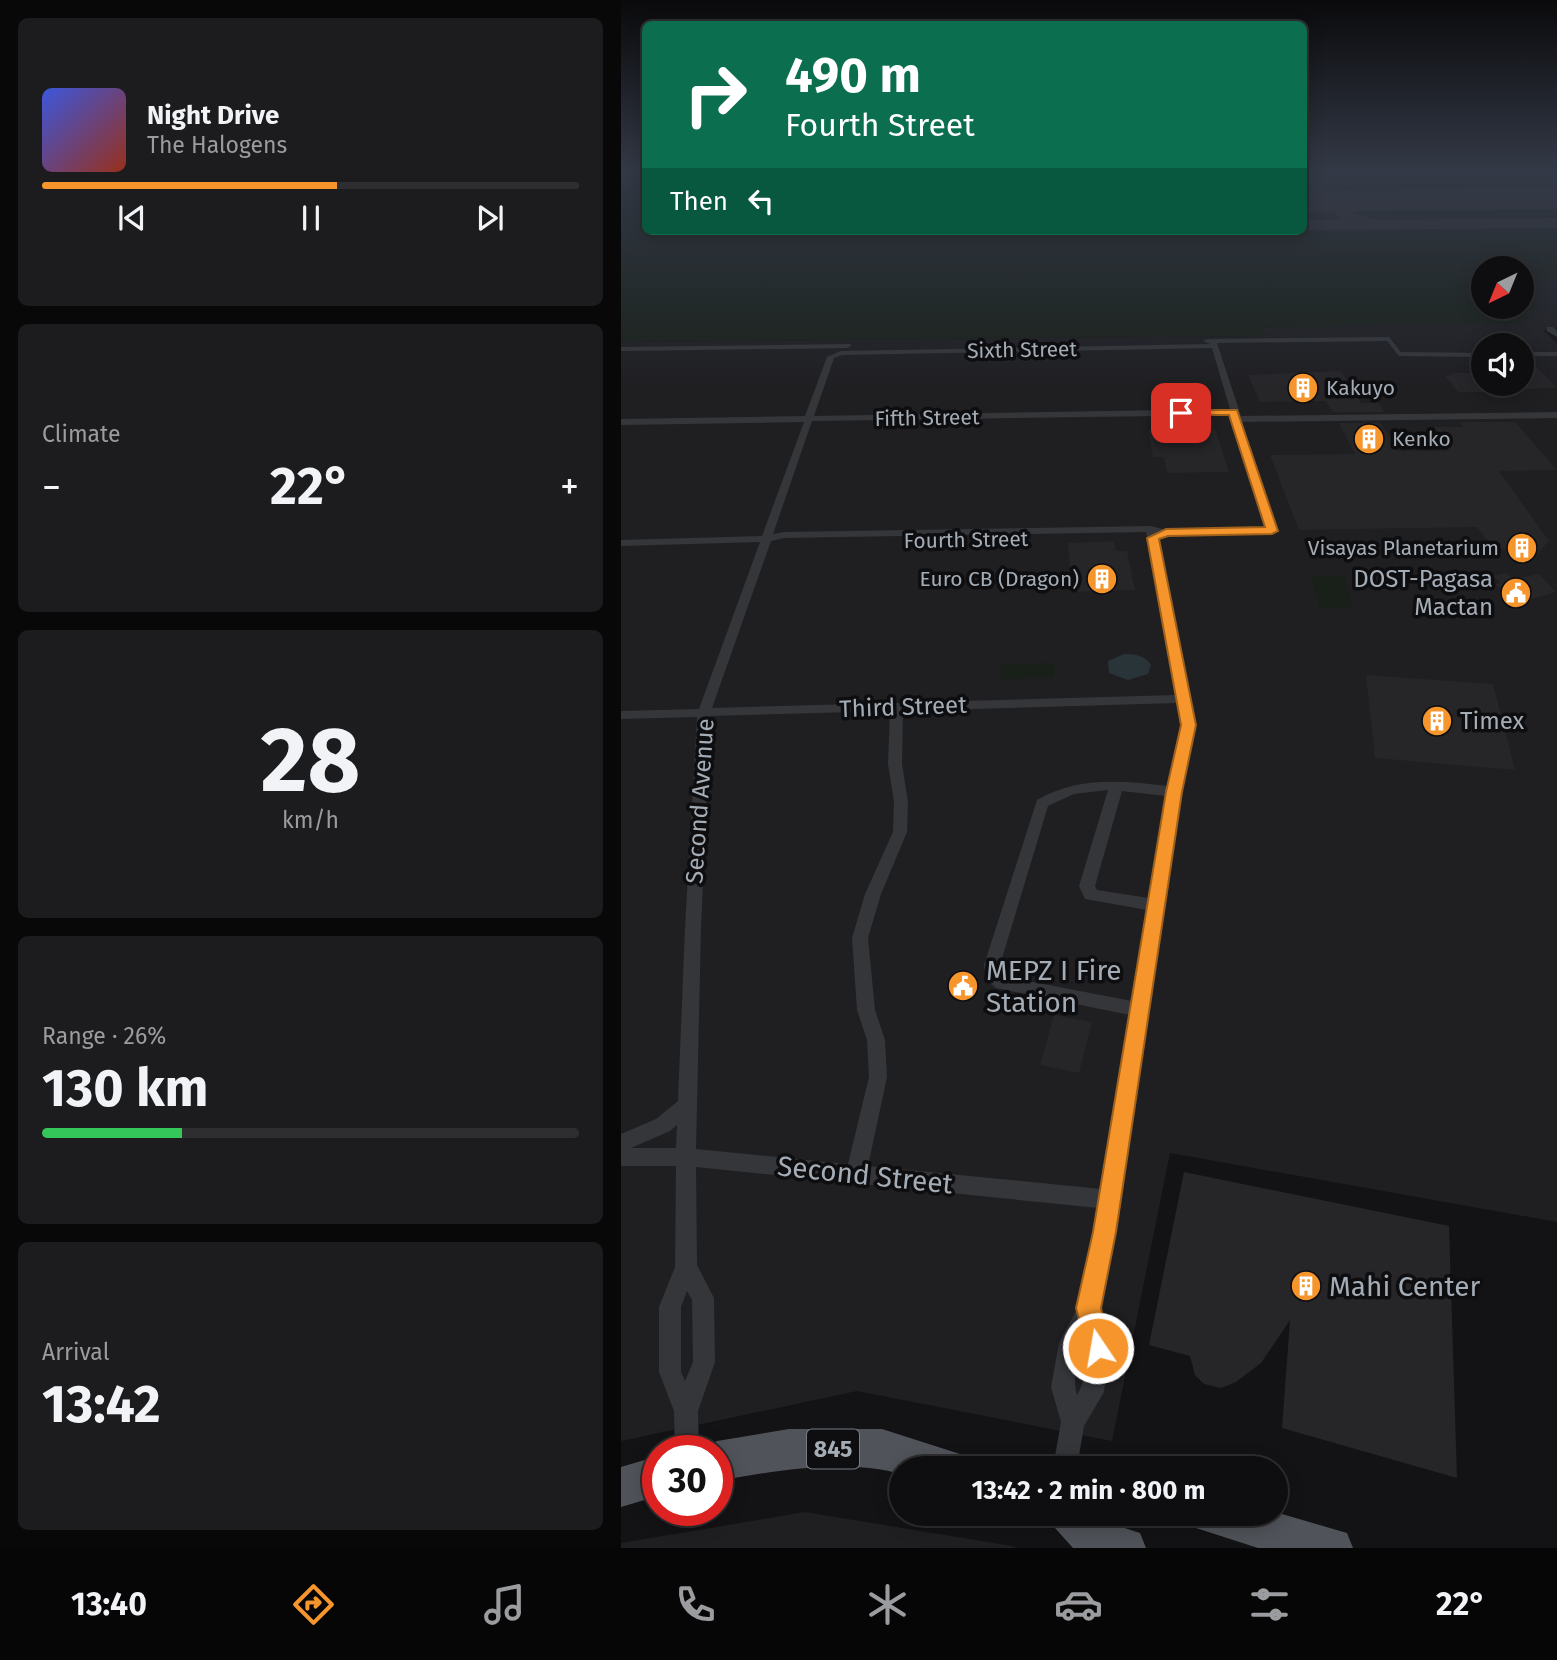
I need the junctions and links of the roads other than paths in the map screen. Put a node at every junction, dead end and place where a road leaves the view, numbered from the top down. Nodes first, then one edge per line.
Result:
1 (621, 349) edge
2 (1534, 354) edge
3 (1557, 354) edge
4 (1471, 355) edge
5 (831, 357) joint
6 (1557, 415) edge
7 (1234, 416) junction
8 (808, 419) junction
9 (621, 422) edge
10 (1157, 533) junction
11 (765, 539) junction
12 (621, 543) edge
13 (1185, 699) junction
14 (897, 707) junction
15 (704, 713) junction
16 (621, 715) edge
17 (1116, 786) junction
18 (1174, 792) junction
19 (1157, 905) junction
20 (1140, 1010) junction
21 (687, 1105) junction
22 (621, 1143) edge
23 (621, 1157) edge
24 (686, 1157) junction
25 (856, 1174) junction
26 (1109, 1199) junction
27 (686, 1267) junction
28 (686, 1411) junction
29 (687, 1435) edge
30 (906, 1456) edge
31 (1067, 1456) edge
32 (733, 1458) edge
33 (642, 1481) edge
34 (621, 1488) edge
35 (1081, 1526) edge
36 (1253, 1526) edge
37 (1125, 1548) edge
38 (1332, 1548) edge

1 - 4 street
2 - 3 street
5 - 7 street, Sixth Street
5 - 8 street, Second Avenue
6 - 7 street, Fifth Street
7 - 8 street, Fifth Street
7 - 10 street, Fourth Street
8 - 9 street, Fifth Street
8 - 11 street, Second Avenue
10 - 11 street, Fourth Street
10 - 13 street
11 - 12 street, Fourth Street
11 - 15 street, Second Avenue
13 - 14 street, Third Street
13 - 18 street
14 - 15 street, Third Street
14 - 25 street
15 - 16 street, Third Street
15 - 21 street, Second Avenue
17 - 18 street
17 - 19 street
17 - 20 street
18 - 19 street
19 - 20 street
20 - 26 street
21 - 22 street
21 - 24 street, Second Avenue
23 - 24 street, Second Street
24 - 25 street, Second Street
24 - 27 street, Second Avenue
25 - 26 street, Second Street
26 - 31 street
27 - 28 street, Second Avenue
27 - 28 street, Second Avenue
28 - 29 street, Second Avenue
30 - 32 main road, 845
33 - 34 main road
35 - 37 main road
36 - 38 main road

